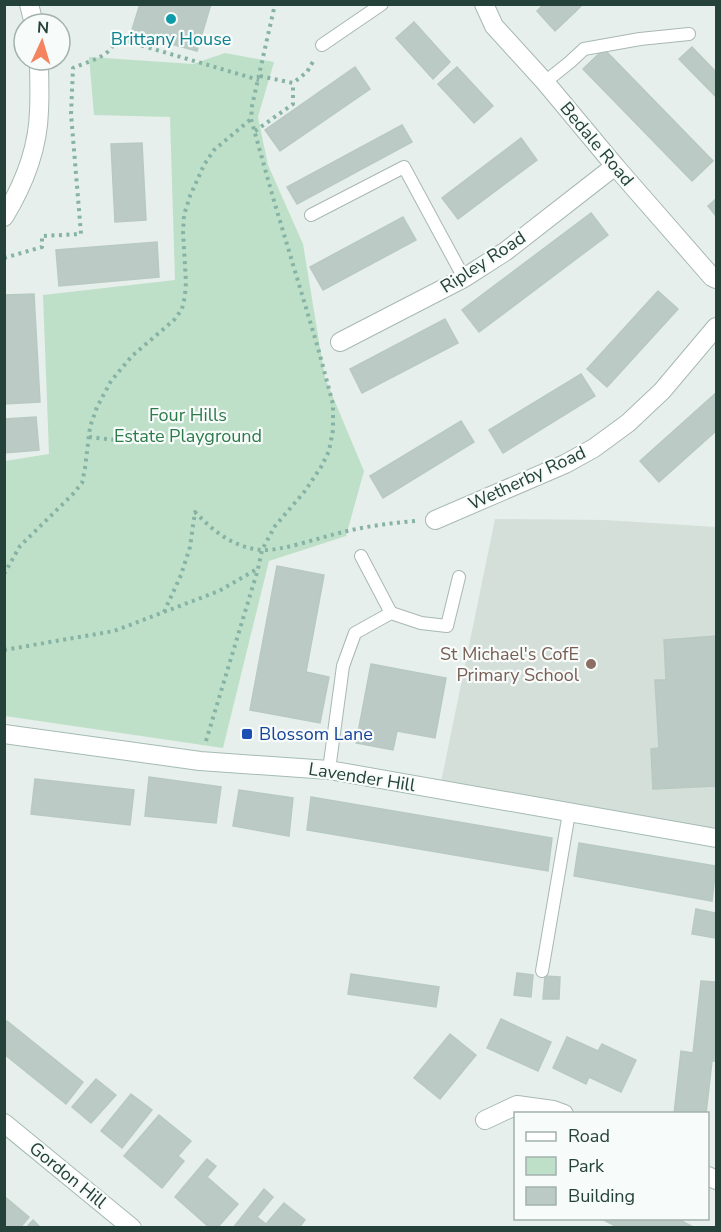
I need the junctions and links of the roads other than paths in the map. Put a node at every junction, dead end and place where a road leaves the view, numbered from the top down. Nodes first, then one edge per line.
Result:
1 (382, 4) edge
2 (484, 4) edge
3 (689, 34) dead end
4 (322, 45) road end
5 (39, 72) edge
6 (544, 82) junction
7 (615, 166) junction
8 (311, 215) dead end
9 (4, 217) edge
10 (464, 278) junction
11 (717, 279) edge
12 (717, 327) edge
13 (340, 342) dead end
14 (435, 520) road end
15 (362, 556) dead end
16 (459, 578) dead end
17 (391, 613) junction
18 (4, 734) edge
19 (329, 770) junction
20 (569, 813) junction
21 (717, 838) edge
22 (542, 971) dead end
23 (560, 1112) edge
24 (485, 1120) dead end
25 (4, 1123) edge
26 (132, 1227) edge

1 - 4 lane
2 - 6 street, Bedale Road
3 - 6 lane
5 - 9 street
6 - 7 street, Bedale Road
7 - 10 street, Ripley Road
7 - 11 street, Bedale Road
8 - 10 lane
10 - 13 street, Ripley Road
12 - 14 street, Wetherby Road
15 - 17 lane
16 - 17 lane
17 - 19 lane
18 - 19 street, Lavender Hill
19 - 20 street, Lavender Hill
20 - 21 street, Lavender Hill
20 - 22 lane
23 - 24 street
25 - 26 street, Gordon Hill

